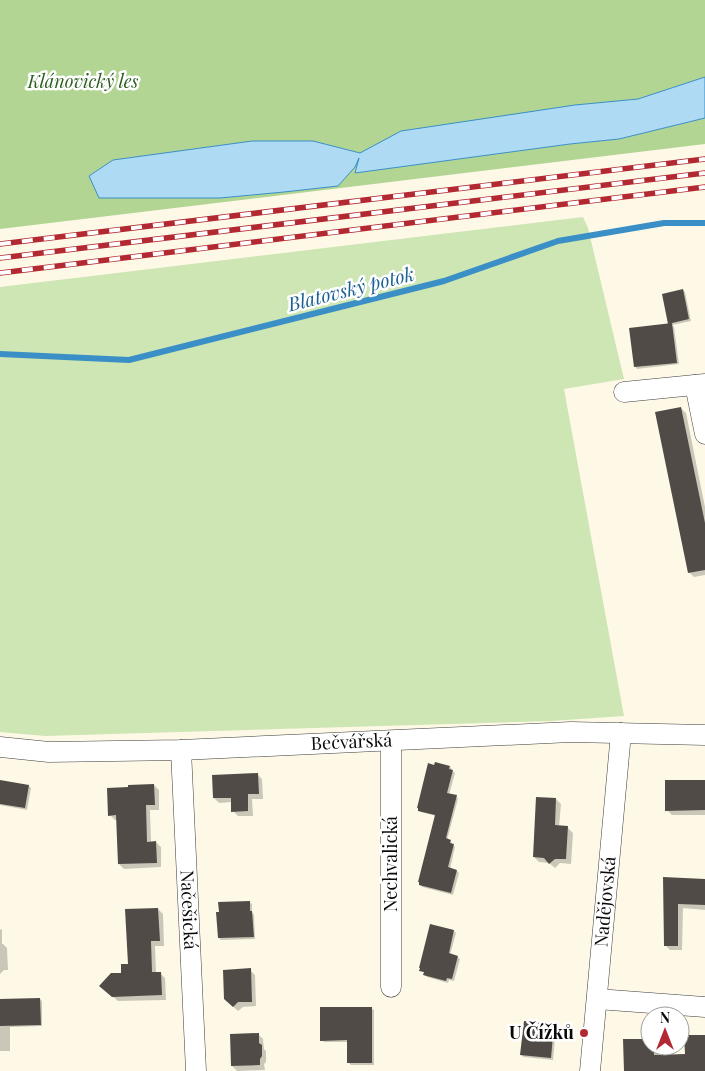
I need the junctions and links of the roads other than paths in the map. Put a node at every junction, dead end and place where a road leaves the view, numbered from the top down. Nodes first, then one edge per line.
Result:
1 (700, 385) edge
2 (624, 392) dead end
3 (705, 434) edge
4 (621, 733) junction
5 (705, 735) edge
6 (391, 741) junction
7 (0, 747) edge
8 (181, 750) junction
9 (391, 987) dead end
10 (597, 1000) junction
11 (705, 1007) edge
12 (196, 1071) edge
13 (590, 1071) edge

1 - 2 street
1 - 3 street
4 - 5 street, Bečvářská
4 - 6 street, Bečvářská
4 - 10 street, Nadějovská
6 - 8 street, Bečvářská
6 - 9 street, Nechvalická
7 - 8 street, Bečvářská
8 - 12 street, Načešická
10 - 11 street
10 - 13 street, Nadějovská

